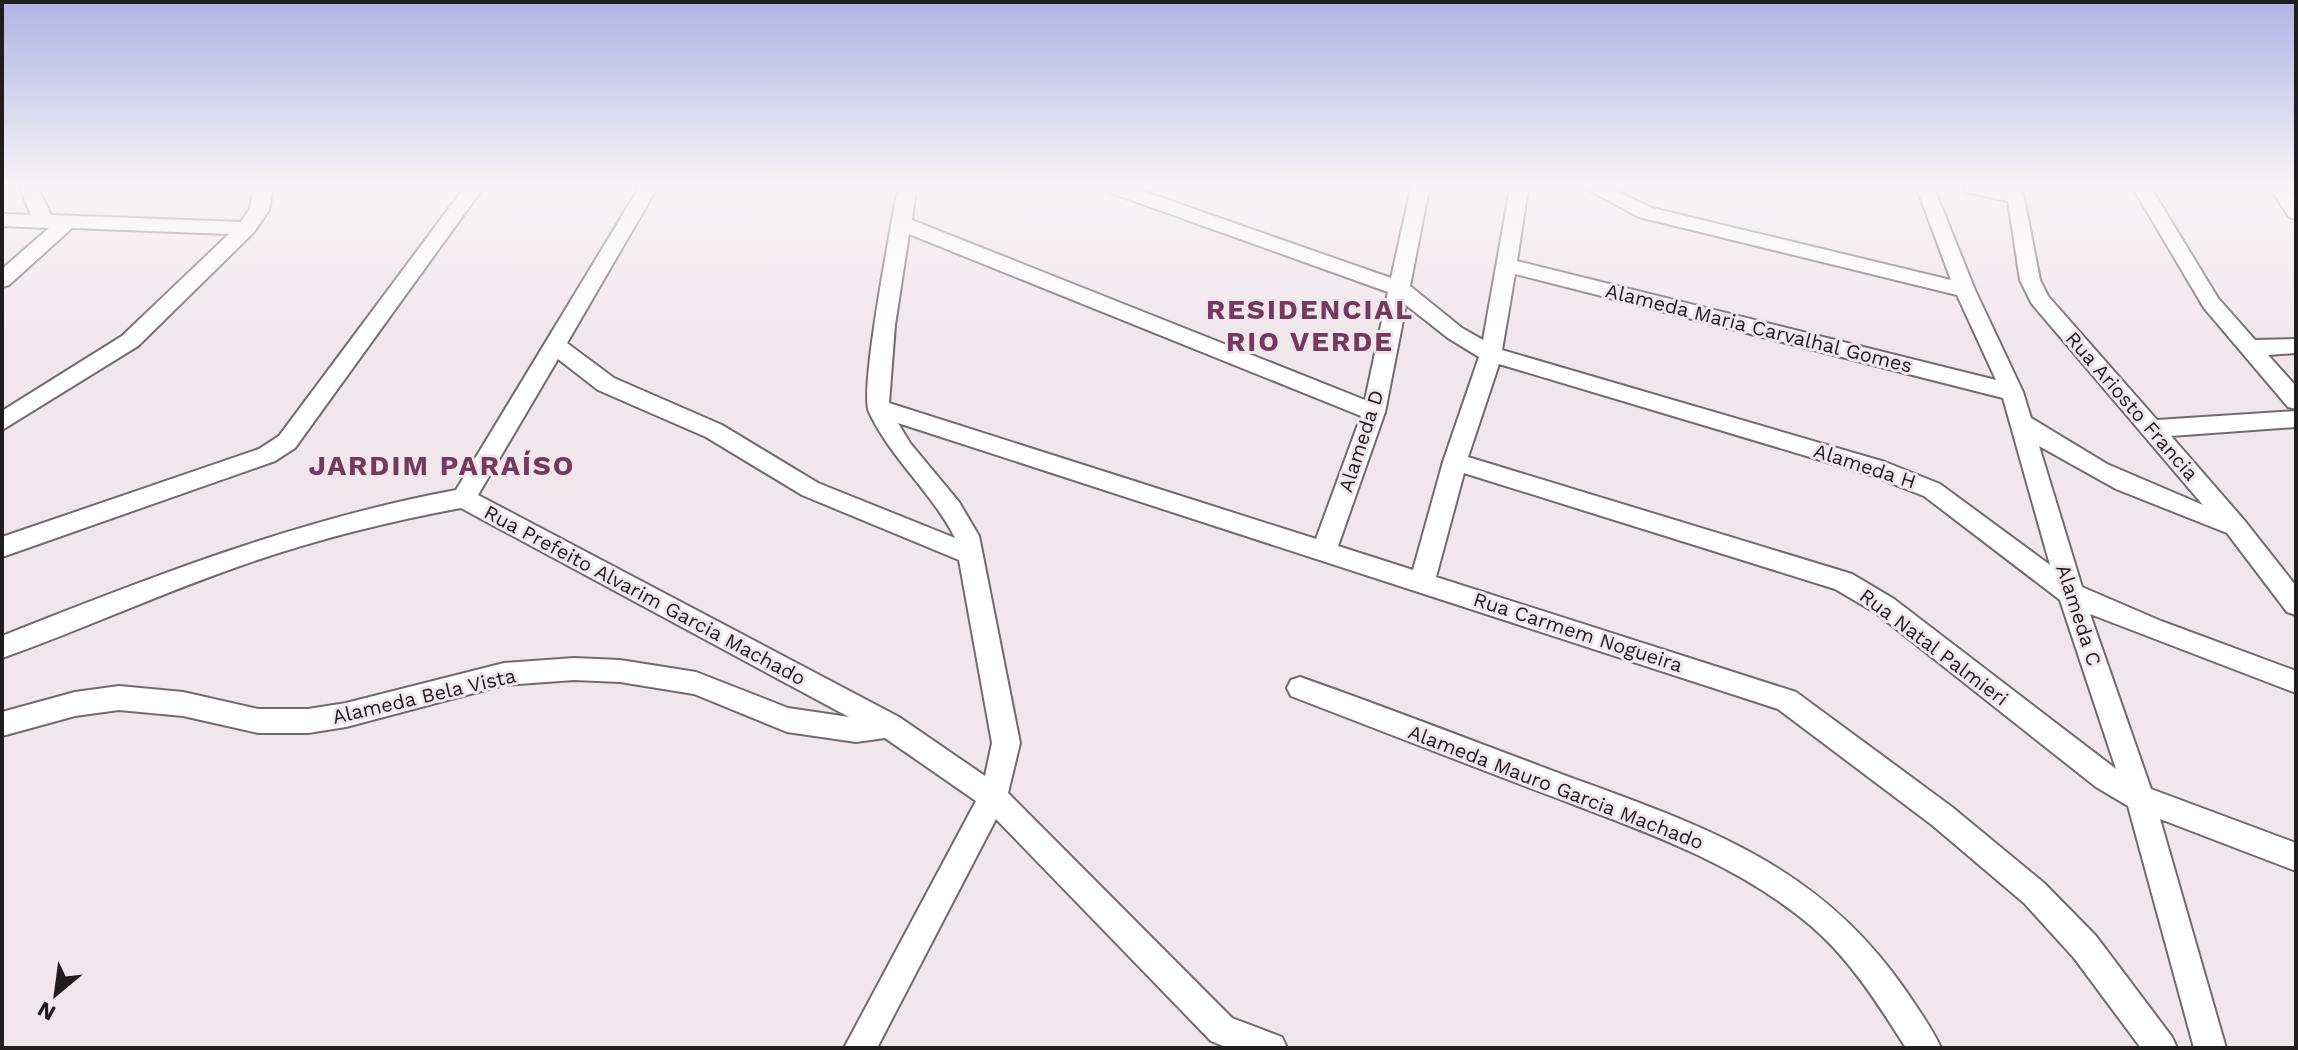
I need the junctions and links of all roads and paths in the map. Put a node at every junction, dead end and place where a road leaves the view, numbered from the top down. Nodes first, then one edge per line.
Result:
1 (50, 237) edge
2 (238, 237) edge
3 (438, 237) edge
4 (619, 237) edge
5 (899, 237) edge
6 (936, 237) edge
7 (1255, 237) edge
8 (1407, 237) edge
9 (1511, 237) edge
10 (1745, 237) edge
11 (1947, 237) edge
12 (2024, 237) edge
13 (2170, 237) edge
14 (1506, 265) junction
15 (2, 280) edge
16 (1399, 288) junction
17 (1965, 290) junction
18 (554, 345) junction
19 (2296, 346) edge
20 (2249, 348) junction
21 (1491, 354) junction
22 (2012, 392) junction
23 (2296, 401) edge
24 (878, 408) junction
25 (1374, 412) junction
26 (2296, 419) edge
27 (2, 422) edge
28 (2022, 423) junction
29 (2154, 429) junction
30 (1455, 462) junction
31 (464, 498) junction
32 (2236, 527) junction
33 (2, 547) edge
34 (1324, 551) junction
35 (972, 555) junction
36 (1422, 583) junction
37 (2071, 594) junction
38 (2296, 605) edge
39 (2, 647) edge
40 (2296, 682) edge
41 (1300, 688) dead end
42 (2, 724) edge
43 (889, 725) junction
44 (993, 797) junction
45 (2140, 798) junction
46 (2296, 857) edge
47 (1220, 1039) edge
48 (860, 1048) edge
49 (1271, 1048) edge
50 (1925, 1048) edge
51 (2161, 1048) edge
52 (2210, 1048) edge

1 - 15 street
2 - 27 street
3 - 33 street
4 - 18 street
5 - 24 street
6 - 25 street
7 - 16 street, Alameda H
8 - 16 street, Alameda D
9 - 14 street
10 - 17 street
11 - 17 street, Alameda C
12 - 29 street, Rua Ariosto Francia
13 - 20 street
14 - 21 street
14 - 22 street, Alameda Maria Carvalhal Gomes
16 - 21 street, Alameda H
16 - 25 street, Alameda D
17 - 22 street, Alameda C
18 - 31 street
18 - 35 street
19 - 20 street
20 - 23 street
21 - 30 street
21 - 37 street, Alameda H
22 - 28 street, Alameda C
24 - 34 street, Rua Carmem Nogueira
24 - 35 street
25 - 34 street, Alameda D
26 - 29 street
28 - 32 street
28 - 37 street, Alameda C
29 - 32 street, Rua Ariosto Francia
30 - 36 street
30 - 45 street, Rua Natal Palmieri
31 - 39 street, Rua Prefeito Alvarim Garcia Machado
31 - 43 street, Rua Prefeito Alvarim Garcia Machado
32 - 38 street, Rua Ariosto Francia
34 - 36 street, Rua Carmem Nogueira
35 - 44 street
36 - 51 street, Rua Carmem Nogueira
37 - 40 street, Alameda H
37 - 45 street, Alameda C
41 - 50 street, Alameda Mauro Garcia Machado
42 - 43 street, Alameda Bela Vista
43 - 44 street, Rua Prefeito Alvarim Garcia Machado
44 - 47 street, Rua Prefeito Alvarim Garcia Machado
44 - 48 street
45 - 46 street, Rua Natal Palmieri
45 - 52 street, Alameda C
47 - 49 street

